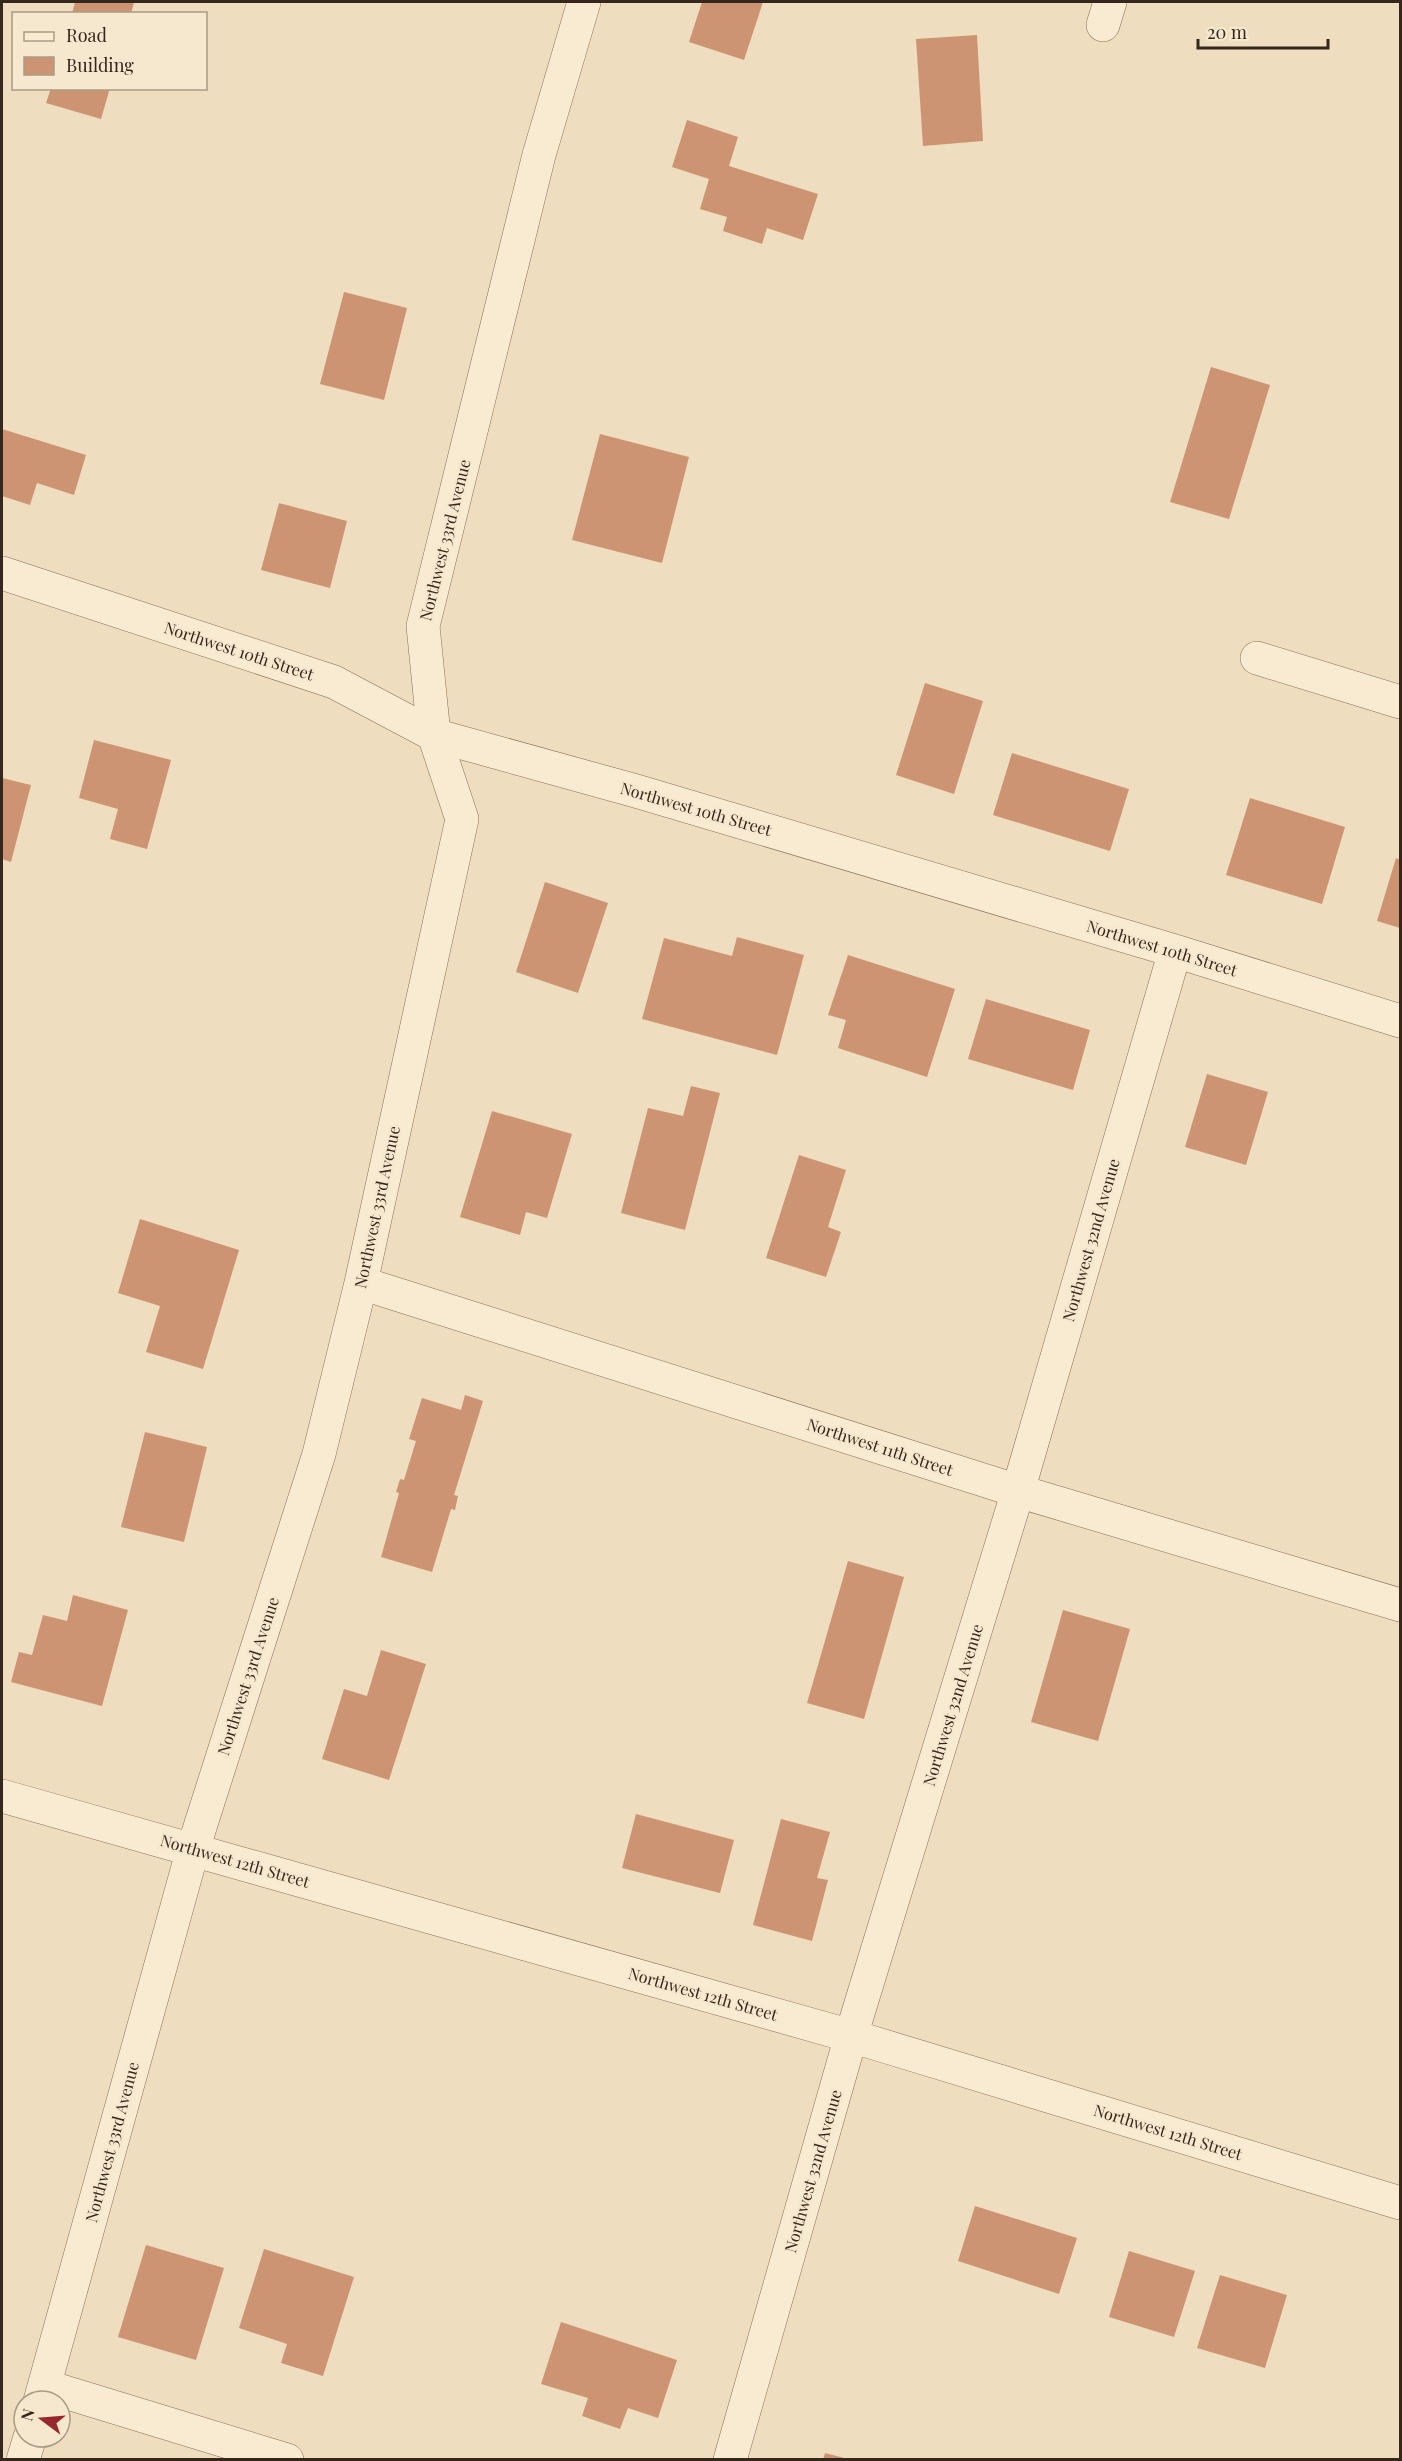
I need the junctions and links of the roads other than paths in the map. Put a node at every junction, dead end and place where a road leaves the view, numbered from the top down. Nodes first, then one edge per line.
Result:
1 (584, 2) edge
2 (2, 573) edge
3 (1257, 658) dead end
4 (1401, 702) edge
5 (434, 735) junction
6 (1175, 951) junction
7 (1401, 1021) edge
8 (361, 1283) junction
9 (1018, 1491) junction
10 (1401, 1605) edge
11 (2, 1796) edge
12 (193, 1849) junction
13 (851, 2036) junction
14 (1401, 2203) edge
15 (43, 2389) edge
16 (72, 2401) edge
17 (287, 2460) edge
18 (730, 2460) edge

1 - 5 street, Northwest 33rd Avenue
2 - 5 street, Northwest 10th Street
3 - 4 street
5 - 6 street, Northwest 10th Street
5 - 8 street, Northwest 33rd Avenue
6 - 7 street, Northwest 10th Street
6 - 9 street, Northwest 32nd Avenue
8 - 9 street, Northwest 11th Street
8 - 12 street, Northwest 33rd Avenue
9 - 10 street, Northwest 11th Street
9 - 13 street, Northwest 32nd Avenue
11 - 12 street, Northwest 12th Street
12 - 13 street, Northwest 12th Street
12 - 15 street, Northwest 33rd Avenue
13 - 14 street, Northwest 12th Street
13 - 18 street, Northwest 32nd Avenue
16 - 17 street

